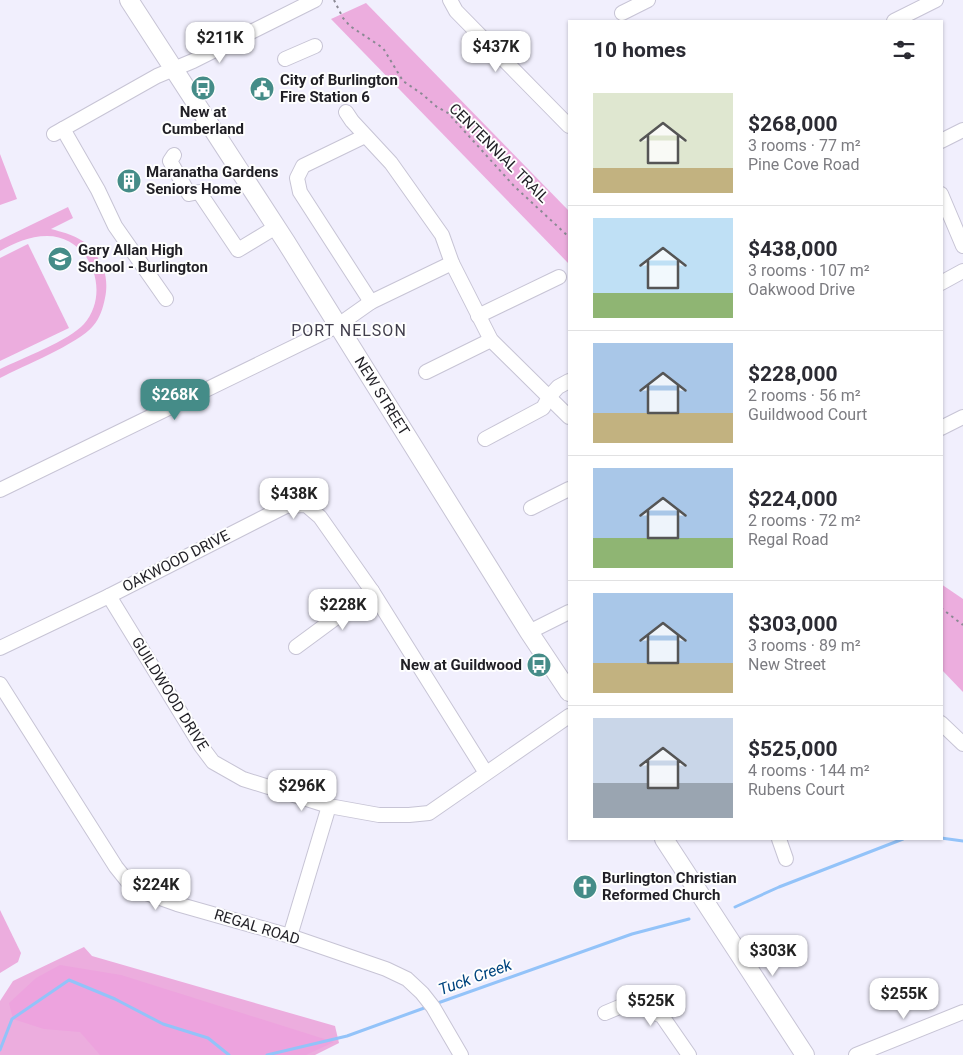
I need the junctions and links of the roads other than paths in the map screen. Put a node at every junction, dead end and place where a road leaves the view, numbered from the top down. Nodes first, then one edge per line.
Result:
1 (129, 0) edge
2 (315, 0) edge
3 (450, 0) edge
4 (648, 0) edge
5 (936, 0) edge
6 (622, 12) dead end
7 (896, 20) edge
8 (315, 46) dead end
9 (285, 59) dead end
10 (175, 70) junction
11 (346, 112) dead end
12 (568, 125) edge
13 (963, 130) edge
14 (365, 136) junction
15 (943, 140) edge
16 (174, 155) dead end
17 (943, 199) edge
18 (276, 227) junction
19 (963, 246) edge
20 (452, 263) junction
21 (963, 271) edge
22 (559, 277) dead end
23 (943, 282) edge
24 (166, 299) dead end
25 (371, 302) junction
26 (478, 316) junction
27 (338, 326) junction
28 (491, 340) junction
29 (426, 372) dead end
30 (568, 382) edge
31 (548, 397) junction
32 (568, 416) edge
33 (963, 417) edge
34 (943, 427) edge
35 (485, 439) dead end
36 (0, 490) edge
37 (568, 490) edge
38 (532, 508) dead end
39 (372, 591) junction
40 (108, 596) junction
41 (568, 612) edge
42 (529, 632) junction
43 (296, 647) dead end
44 (0, 648) edge
45 (0, 684) edge
46 (568, 690) edge
47 (568, 717) edge
48 (943, 725) edge
49 (963, 744) edge
50 (486, 773) junction
51 (329, 806) junction
52 (665, 840) edge
53 (779, 840) edge
54 (786, 859) dead end
55 (290, 936) junction
56 (963, 1012) edge
57 (605, 1013) dead end
58 (461, 1055) edge
59 (689, 1055) edge
60 (805, 1055) edge
61 (856, 1055) edge

1 - 10 main road, NEW STREET
2 - 10 street
3 - 12 street
4 - 6 street
5 - 7 street
8 - 9 street
10 - 18 main road, NEW STREET
10 - 24 street
11 - 14 street
13 - 15 street
14 - 20 street
14 - 25 street
16 - 18 street
17 - 19 street
18 - 27 main road, NEW STREET
20 - 25 street
20 - 26 street
21 - 23 street
22 - 26 street
25 - 27 street
26 - 28 street
27 - 36 street
27 - 42 main road, NEW STREET
28 - 29 street
28 - 31 street
30 - 31 street
31 - 32 street
31 - 35 street
33 - 34 street
37 - 38 street
39 - 40 street, OAKWOOD DRIVE
39 - 43 street
39 - 50 street, OAKWOOD DRIVE
40 - 44 street, OAKWOOD DRIVE
40 - 51 street, GUILDWOOD DRIVE
41 - 42 street
42 - 46 main road, NEW STREET
45 - 55 street, REGAL ROAD
47 - 50 street, GUILDWOOD DRIVE
48 - 49 street
50 - 51 street, GUILDWOOD DRIVE
51 - 55 street
52 - 60 main road
53 - 54 street
55 - 58 street, REGAL ROAD
56 - 61 street
57 - 59 street

